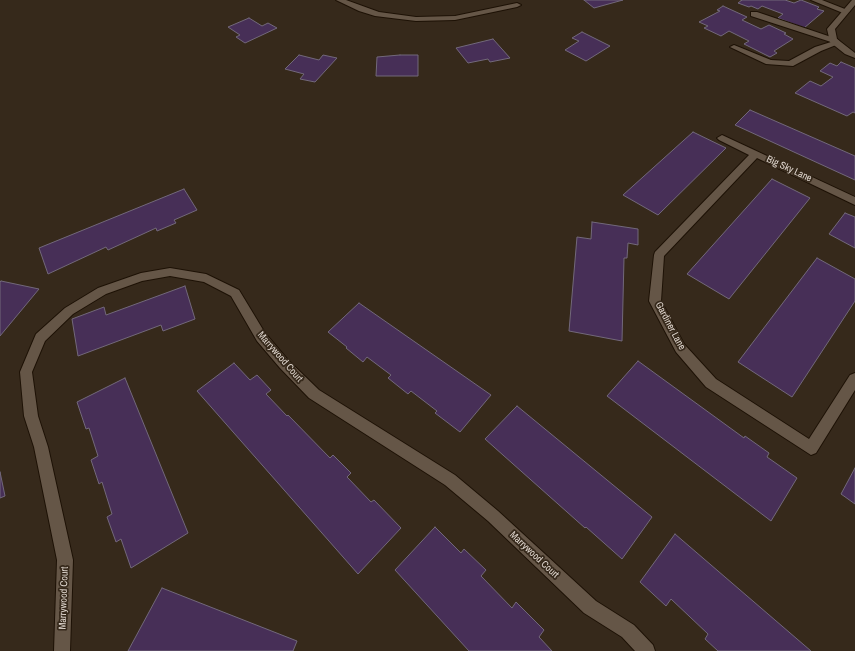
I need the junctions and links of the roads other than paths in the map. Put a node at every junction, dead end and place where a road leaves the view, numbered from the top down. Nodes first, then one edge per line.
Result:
1 (340, 0) edge
2 (815, 0) edge
3 (855, 1) edge
4 (517, 5) dead end
5 (846, 11) junction
6 (754, 14) dead end
7 (855, 15) edge
8 (835, 42) junction
9 (734, 47) dead end
10 (855, 56) edge
11 (722, 138) dead end
12 (756, 154) junction
13 (855, 201) edge
14 (855, 378) edge
15 (62, 651) edge
16 (647, 651) edge

1 - 4 street
2 - 5 street
3 - 5 street
5 - 7 street
5 - 8 street
6 - 8 street
8 - 9 street
8 - 10 street
11 - 12 street, Big Sky Lane
12 - 13 street, Big Sky Lane
12 - 14 street, Gardiner Lane
15 - 16 street, Marrywood Court

